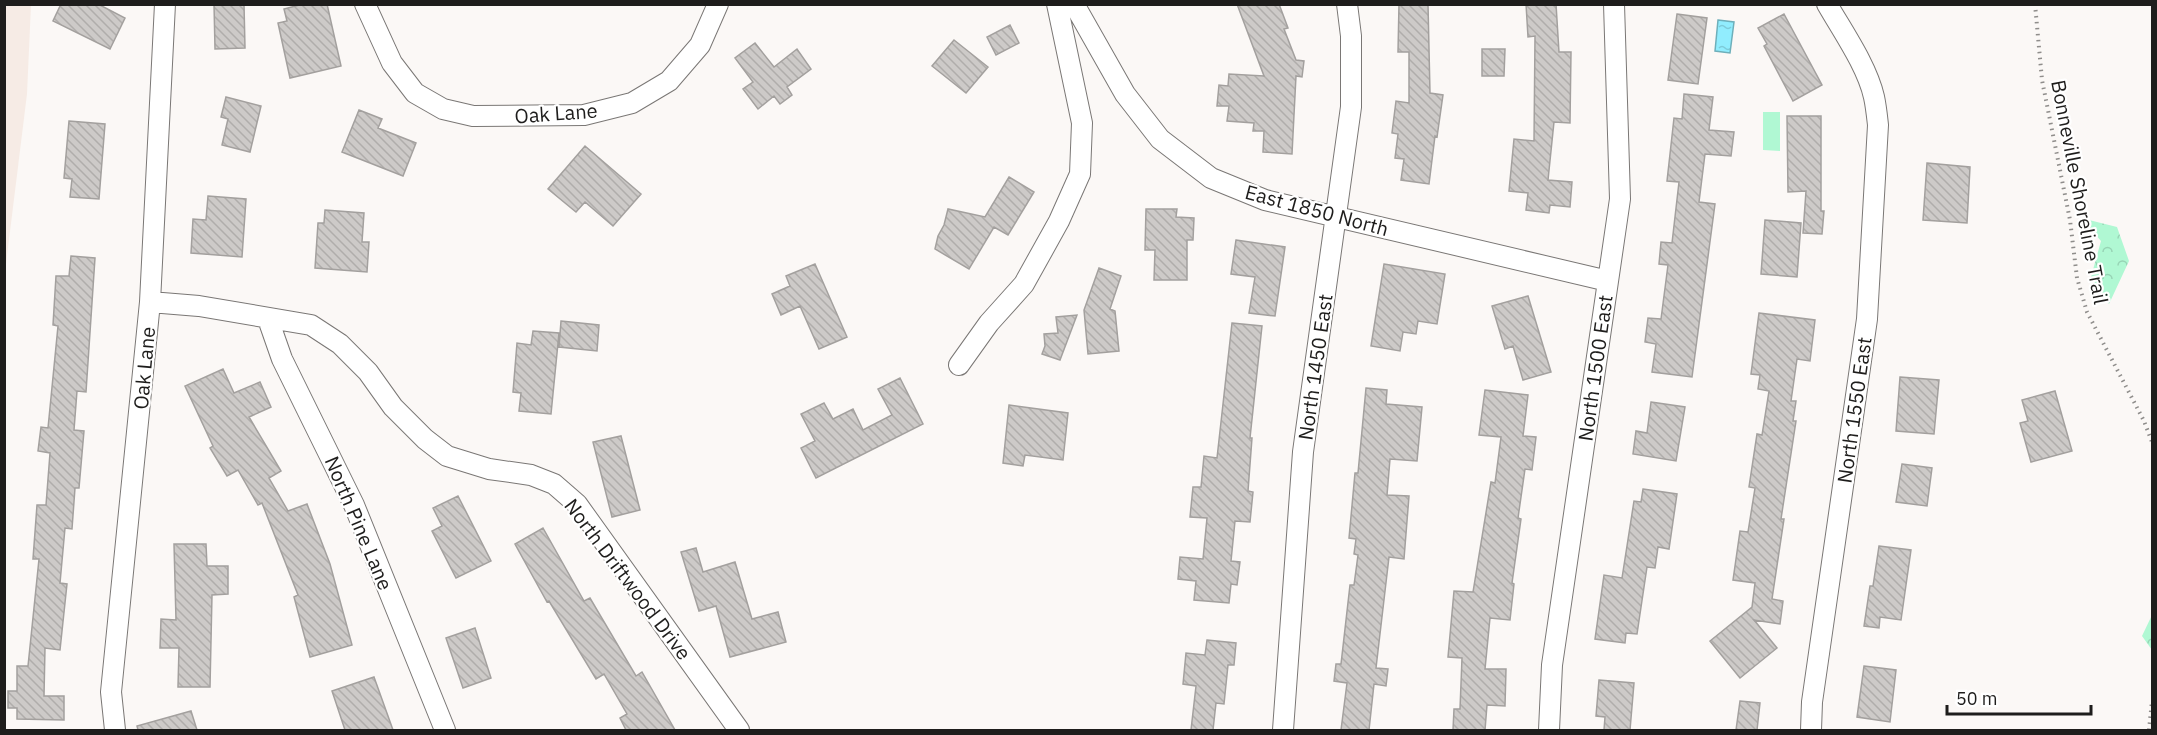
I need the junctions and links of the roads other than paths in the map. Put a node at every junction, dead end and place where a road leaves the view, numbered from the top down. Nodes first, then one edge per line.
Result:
1 (165, 4) edge
2 (365, 4) edge
3 (718, 4) edge
4 (1057, 4) edge
5 (1074, 4) edge
6 (1347, 4) edge
7 (1614, 4) edge
8 (1827, 4) edge
9 (1336, 217) junction
10 (1608, 281) junction
11 (150, 303) junction
12 (268, 319) junction
13 (959, 364) dead end
14 (115, 730) edge
15 (445, 730) edge
16 (739, 730) edge
17 (1283, 730) edge
18 (1549, 730) edge
19 (1811, 730) edge

1 - 11 street, Oak Lane
2 - 3 street, Oak Lane
4 - 13 street
5 - 9 street, East 1850 North
6 - 9 street, North 1450 East
7 - 10 street, North 1500 East
8 - 19 street, North 1550 East
9 - 10 street, East 1850 North
9 - 17 street, North 1450 East
10 - 18 street, North 1500 East
11 - 12 street, North Driftwood Drive
11 - 14 street, Oak Lane
12 - 15 street, North Pine Lane
12 - 16 street, North Driftwood Drive

